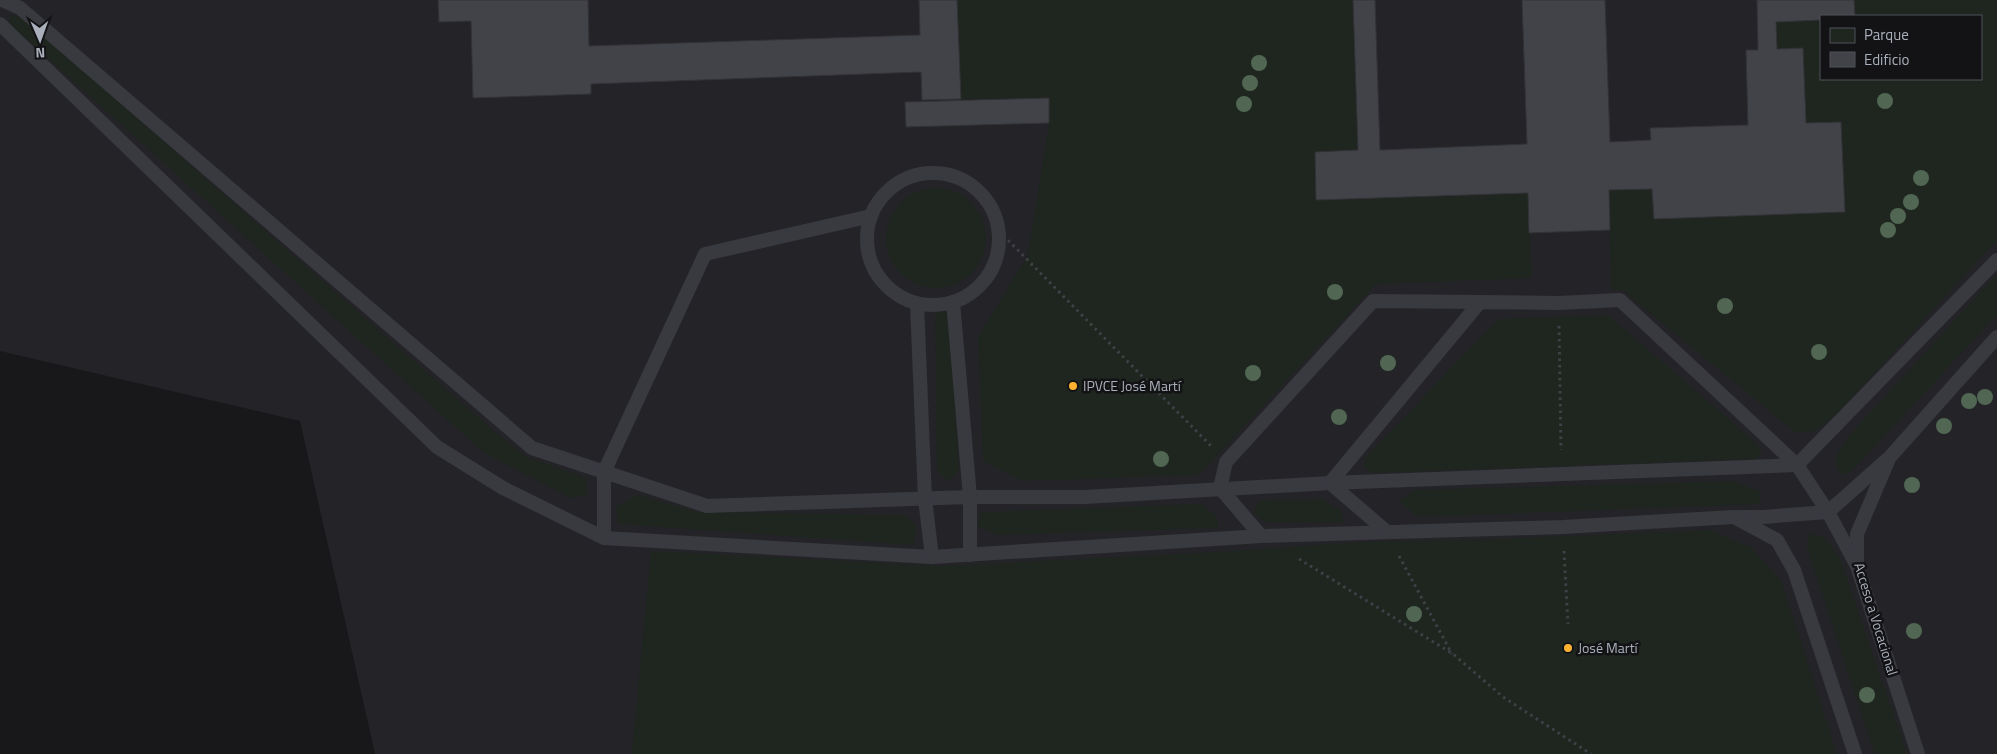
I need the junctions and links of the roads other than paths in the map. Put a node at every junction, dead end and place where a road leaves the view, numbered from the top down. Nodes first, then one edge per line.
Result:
1 (2, 0) edge
2 (0, 24) edge
3 (871, 216) junction
4 (1997, 260) edge
5 (953, 302) junction
6 (1480, 302) junction
7 (917, 304) junction
8 (1997, 337) edge
9 (1890, 457) junction
10 (1797, 465) junction
11 (604, 472) junction
12 (1330, 482) junction
13 (1220, 488) junction
14 (970, 497) junction
15 (925, 499) junction
16 (1828, 512) junction
17 (1733, 517) junction
18 (1386, 531) junction
19 (1261, 536) junction
20 (604, 538) junction
21 (970, 555) junction
22 (932, 557) junction
23 (1857, 566) junction
24 (1854, 754) edge
25 (1918, 754) edge

1 - 11 lane
2 - 20 lane
3 - 5 lane
3 - 7 lane
3 - 11 lane
4 - 10 lane
5 - 7 lane
5 - 14 lane
6 - 10 lane
6 - 12 lane
6 - 13 lane
7 - 15 lane
8 - 9 lane
9 - 16 lane
9 - 23 lane, Acceso a Vocacional
10 - 12 lane
10 - 16 lane
11 - 15 lane
11 - 20 lane
12 - 13 lane
12 - 18 lane
13 - 14 lane
13 - 19 lane
14 - 15 lane
14 - 21 lane
15 - 22 lane
16 - 17 lane
16 - 23 lane
17 - 18 lane
17 - 24 lane
18 - 19 lane
19 - 21 lane
20 - 22 lane
21 - 22 lane
23 - 25 lane, Acceso a Vocacional

